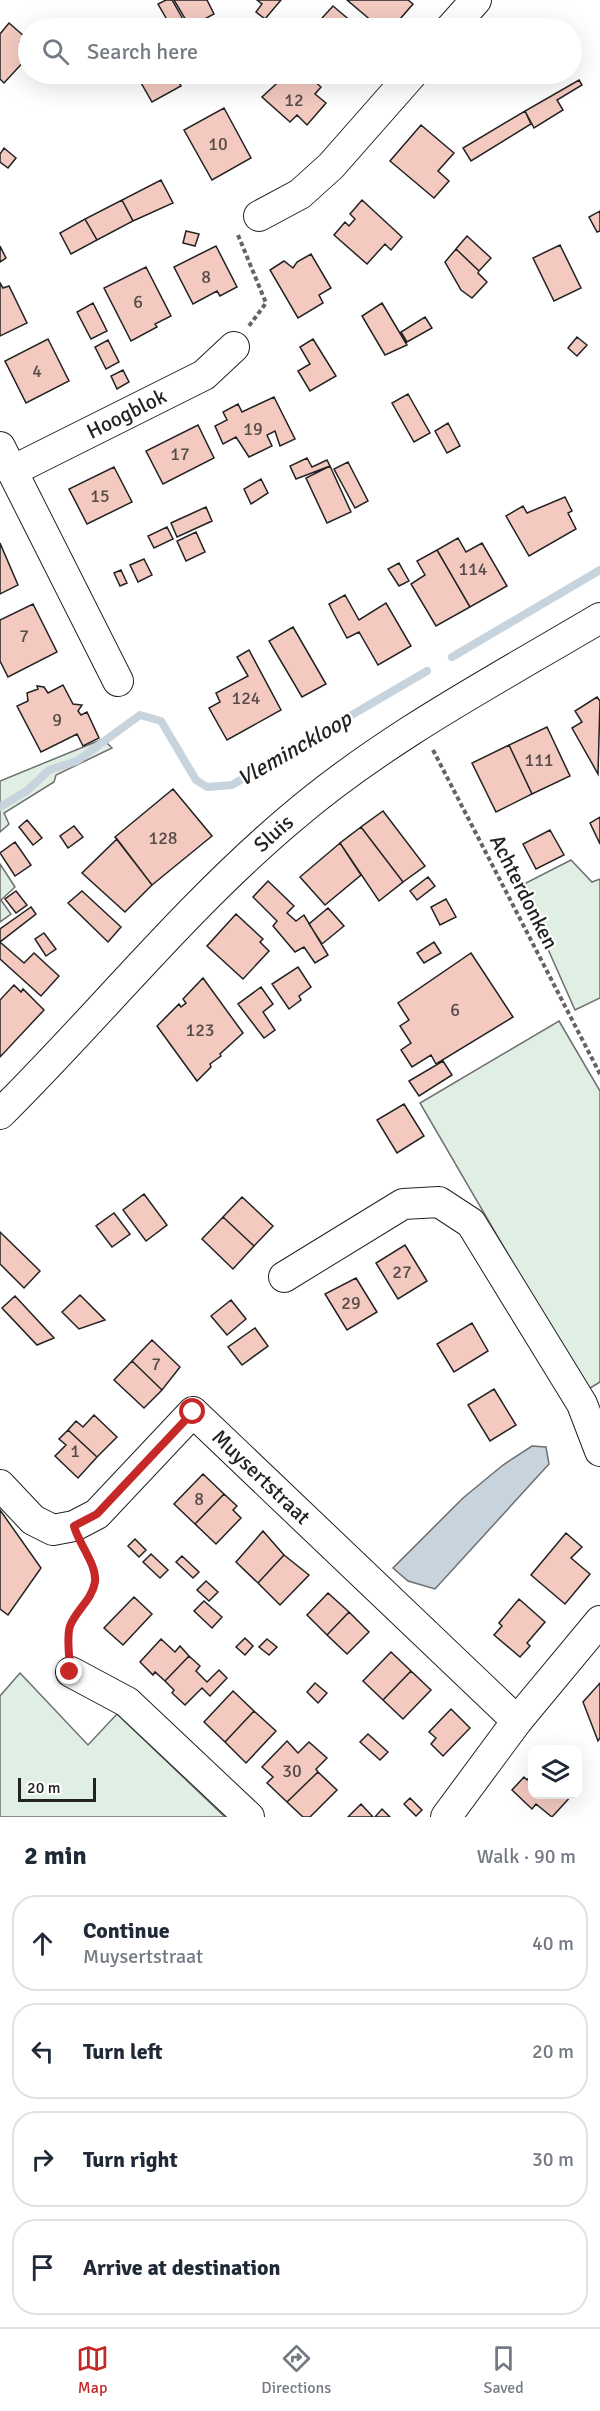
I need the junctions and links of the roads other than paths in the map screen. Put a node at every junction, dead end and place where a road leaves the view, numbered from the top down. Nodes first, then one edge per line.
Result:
1 (476, 0) edge
2 (460, 18) edge
3 (403, 84) edge
4 (259, 216) road end
5 (234, 347) road end
6 (6, 459) edge
7 (600, 618) edge
8 (118, 681) dead end
9 (0, 1114) edge
10 (284, 1277) dead end
11 (600, 1451) edge
12 (0, 1485) edge
13 (600, 1622) edge
14 (70, 1672) road end
15 (517, 1722) junction
16 (249, 1817) edge
17 (446, 1817) edge

1 - 2 street
3 - 4 street
5 - 6 street, Hoogblok
6 - 8 street, Hoogblok
7 - 9 street, Sluis
10 - 11 street
12 - 15 street, Muysertstraat
13 - 15 street
14 - 16 street
15 - 17 street

